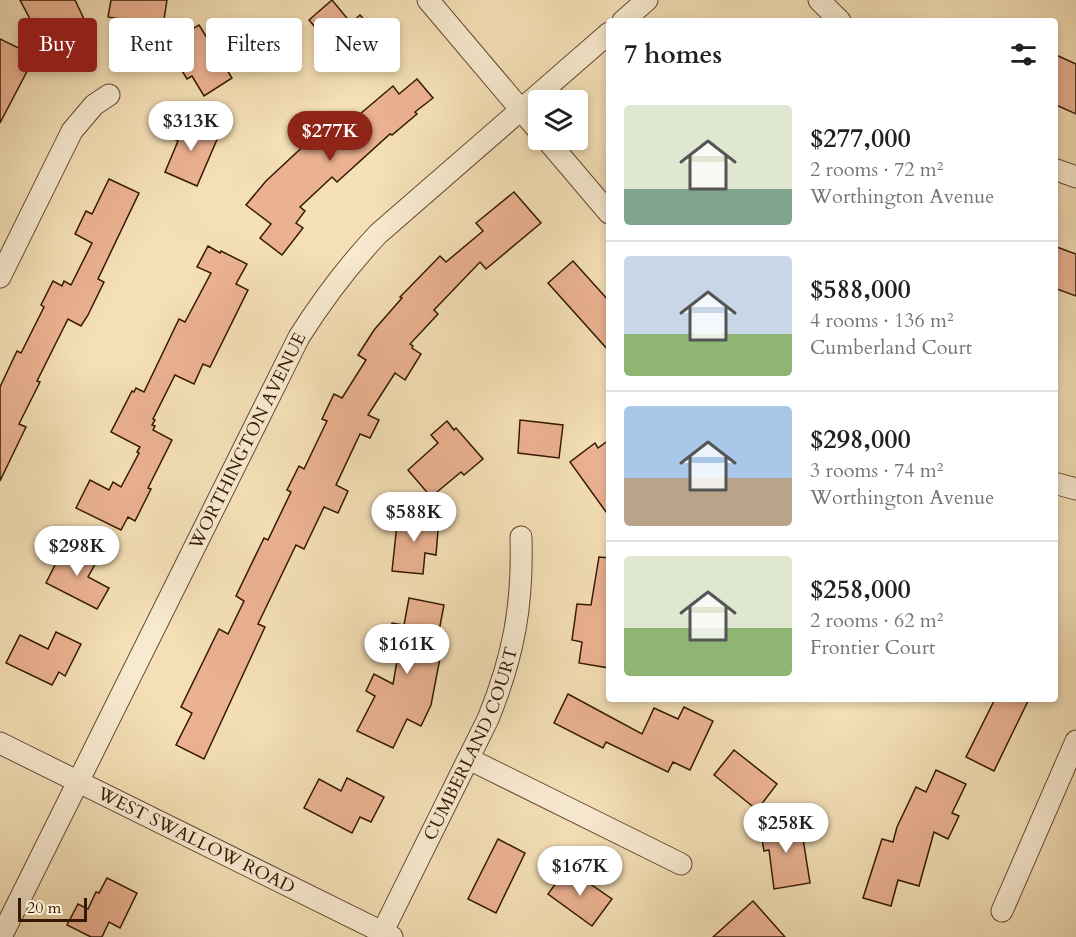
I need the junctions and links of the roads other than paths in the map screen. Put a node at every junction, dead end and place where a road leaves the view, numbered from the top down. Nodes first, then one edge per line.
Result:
1 (428, 0) edge
2 (647, 0) edge
3 (819, 0) edge
4 (626, 18) edge
5 (837, 18) edge
6 (606, 36) edge
7 (109, 95) dead end
8 (521, 110) junction
9 (528, 118) edge
10 (555, 150) edge
11 (1058, 170) edge
12 (1076, 177) edge
13 (606, 209) edge
14 (0, 277) edge
15 (1058, 484) edge
16 (1076, 489) edge
17 (521, 537) dead end
18 (1076, 741) edge
19 (0, 743) edge
20 (469, 759) junction
21 (78, 781) junction
22 (681, 864) dead end
23 (1002, 911) dead end
24 (385, 935) edge
25 (1, 937) edge

1 - 8 street
2 - 4 street
3 - 5 street
6 - 8 street, WORTHINGTON AVENUE
7 - 14 street
8 - 9 street
8 - 21 street, WORTHINGTON AVENUE
10 - 13 street
11 - 12 street
15 - 16 street
17 - 20 street, CUMBERLAND COURT
18 - 23 street
19 - 21 street, WEST SWALLOW ROAD
20 - 22 street
20 - 24 street, CUMBERLAND COURT
21 - 24 street, WEST SWALLOW ROAD
21 - 25 street, WORTHINGTON AVENUE

